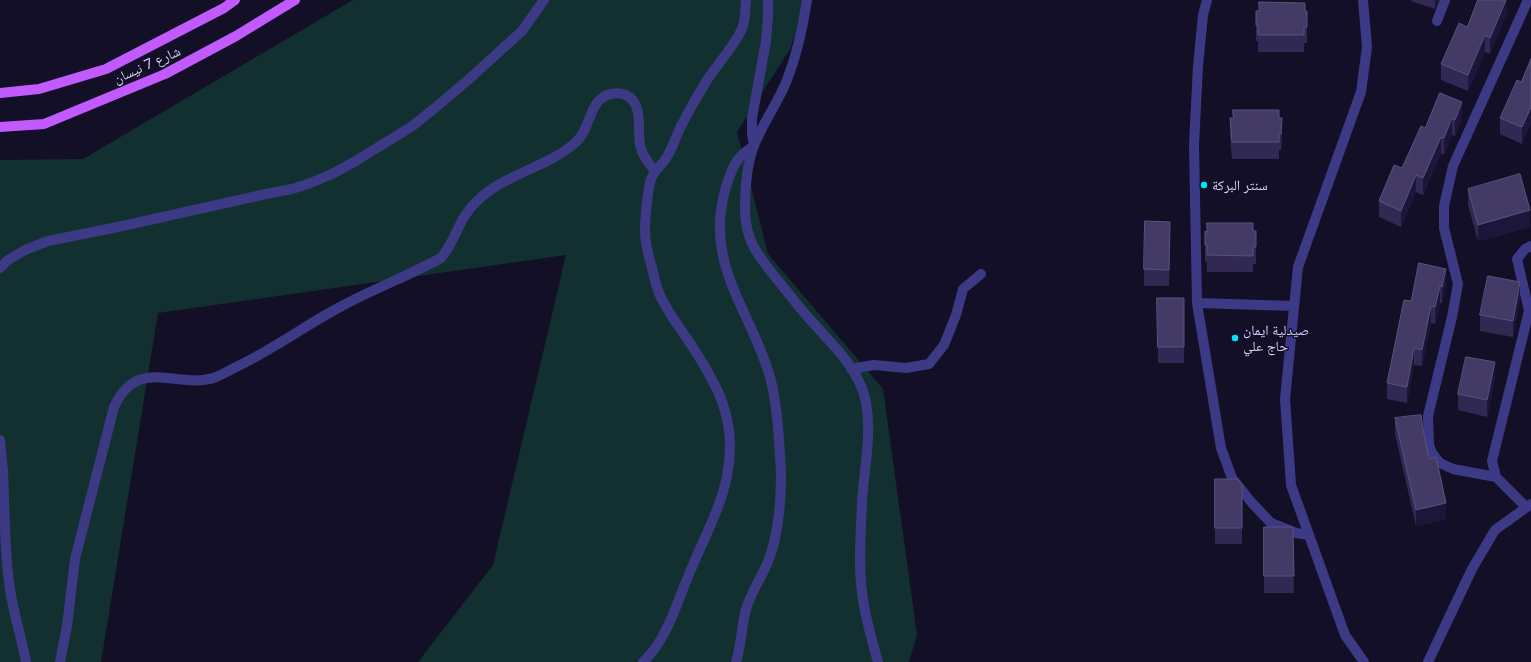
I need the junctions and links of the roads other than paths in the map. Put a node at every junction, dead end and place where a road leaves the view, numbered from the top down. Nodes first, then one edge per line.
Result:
1 (235, 0) edge
2 (295, 0) edge
3 (544, 0) edge
4 (746, 0) edge
5 (768, 0) edge
6 (807, 0) edge
7 (1207, 0) edge
8 (1363, 0) edge
9 (1445, 0) edge
10 (1528, 0) edge
11 (1438, 21) dead end
12 (0, 93) edge
13 (0, 127) edge
14 (754, 146) junction
15 (655, 171) junction
16 (1531, 246) edge
17 (0, 268) edge
18 (981, 274) dead end
19 (1196, 303) junction
20 (1294, 306) junction
21 (851, 369) junction
22 (0, 440) edge
23 (1, 470) edge
24 (1496, 477) junction
25 (1528, 505) edge
26 (1309, 535) junction
27 (26, 662) edge
28 (60, 662) edge
29 (643, 662) edge
30 (736, 662) edge
31 (878, 662) edge
32 (1364, 662) edge
33 (1428, 662) edge

1 - 12 main road, شارع 7 نيسان
2 - 13 main road, شارع 7 نيسان
3 - 17 street
4 - 15 street
5 - 14 street
6 - 14 street
7 - 19 street
8 - 20 street
9 - 11 street
10 - 24 street
14 - 21 street
14 - 30 street
15 - 28 street
15 - 29 street
16 - 24 street
18 - 21 street
19 - 20 street
19 - 26 street
20 - 26 street
21 - 31 street
22 - 23 street
23 - 27 street
24 - 25 street
25 - 33 street
26 - 32 street

